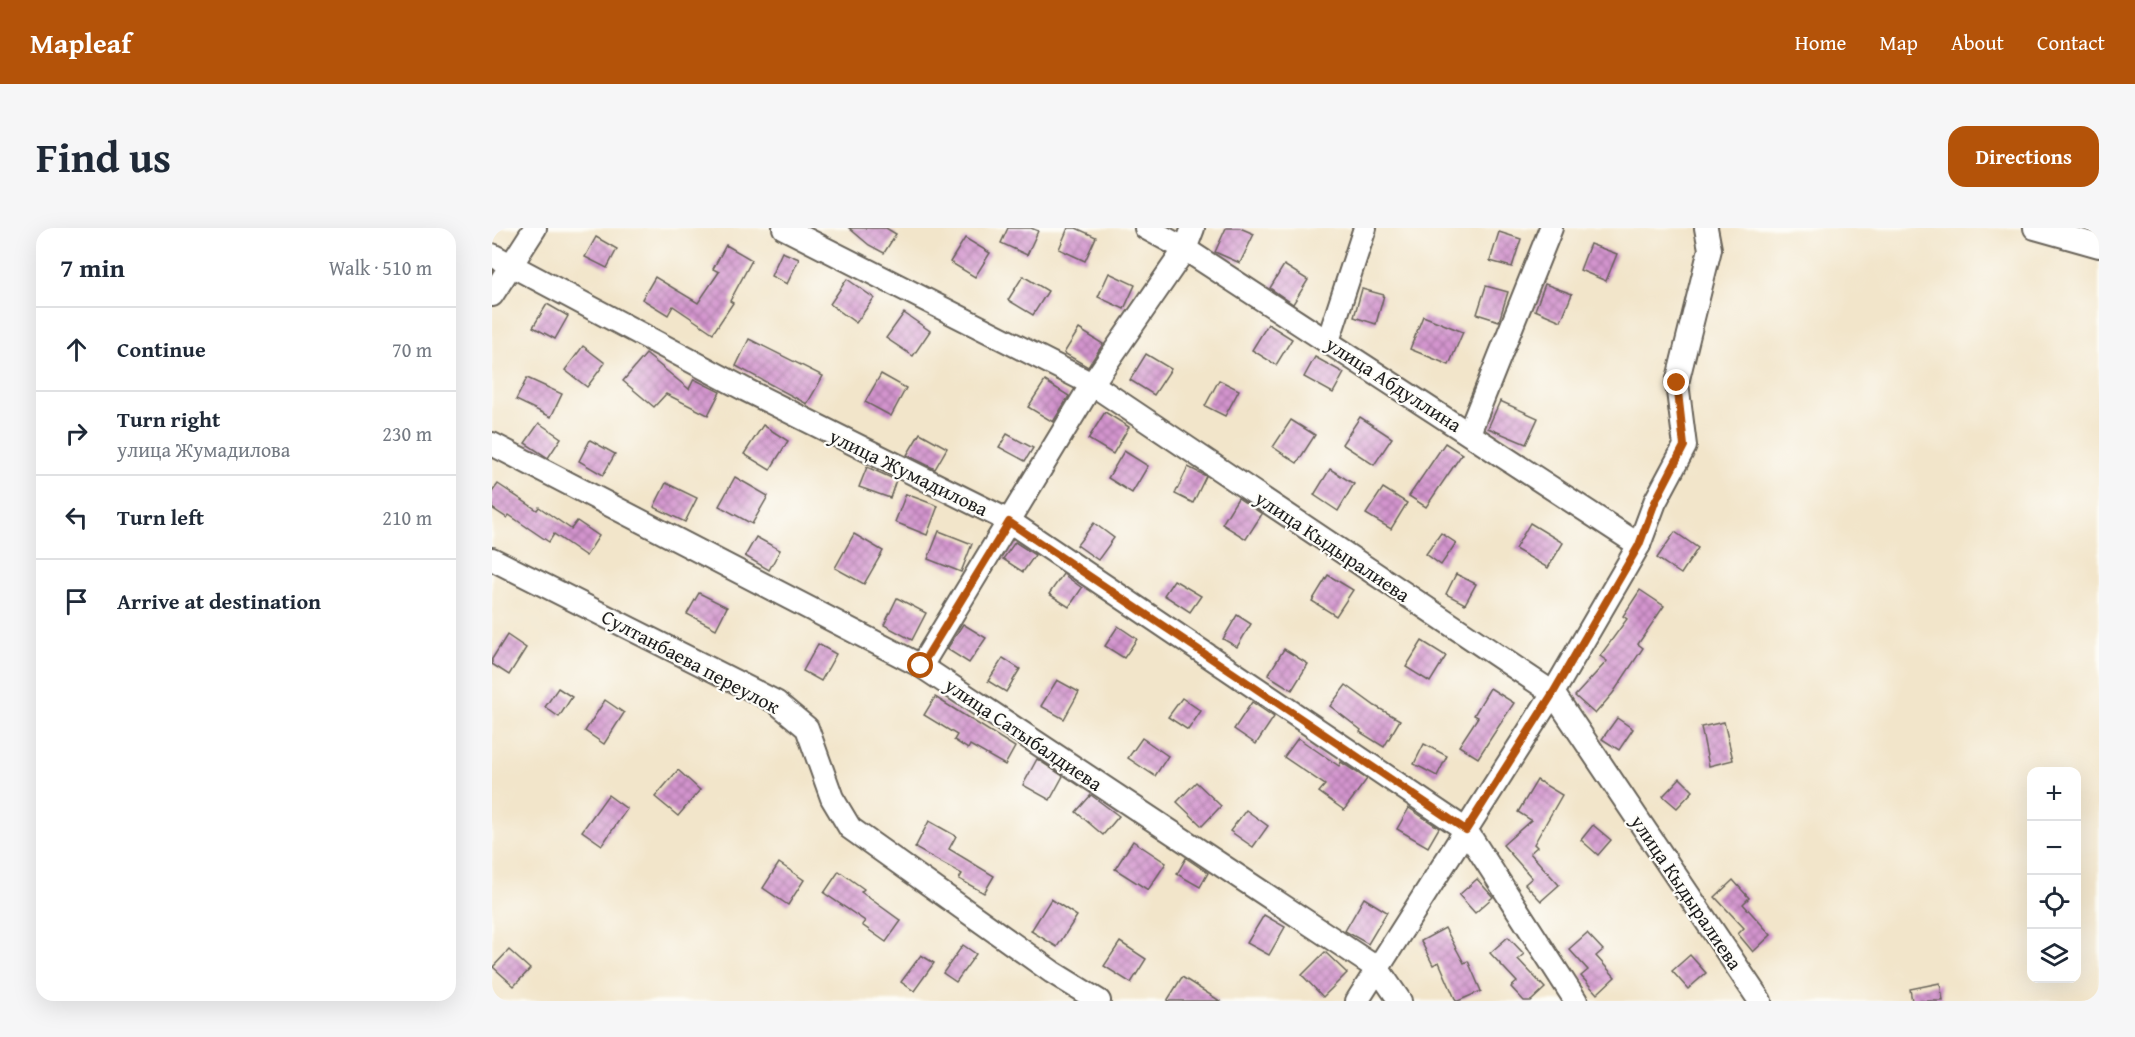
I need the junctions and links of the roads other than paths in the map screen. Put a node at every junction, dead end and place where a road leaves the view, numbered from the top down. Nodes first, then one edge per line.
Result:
1 (535, 228) edge
2 (784, 228) edge
3 (1146, 228) edge
4 (1365, 228) edge
5 (1551, 228) edge
6 (1706, 228) edge
7 (2035, 228) edge
8 (1189, 238) edge
9 (2099, 246) edge
10 (502, 261) edge
11 (492, 295) edge
12 (1328, 341) junction
13 (1092, 384) junction
14 (1469, 433) junction
15 (492, 444) edge
16 (1009, 522) junction
17 (1639, 545) junction
18 (492, 560) edge
19 (921, 666) junction
20 (1553, 693) junction
21 (1466, 830) junction
22 (1378, 969) junction
23 (1099, 1001) edge
24 (1357, 1001) edge
25 (1400, 1001) edge
26 (1576, 1001) edge
27 (1760, 1001) edge

1 - 10 street
2 - 13 street, улица Кыдыралиева
3 - 8 street, улица Абдуллина
4 - 12 street
5 - 14 street
6 - 17 street
7 - 9 street
8 - 12 street, улица Абдуллина
8 - 13 street
10 - 11 street
10 - 16 street, улица Жумадилова
12 - 14 street, улица Абдуллина
13 - 16 street
13 - 20 street, улица Кыдыралиева
14 - 17 street, улица Абдуллина
15 - 19 street, улица Сатыбалдиева
16 - 19 street
16 - 21 street, улица Жумадилова
17 - 20 street
18 - 23 street, Султанбаева переулок
19 - 22 street, улица Сатыбалдиева
20 - 21 street
20 - 27 street, улица Кыдыралиева
21 - 22 street
21 - 26 street, улица Жумадилова
22 - 24 street
22 - 25 street, улица Сатыбалдиева

